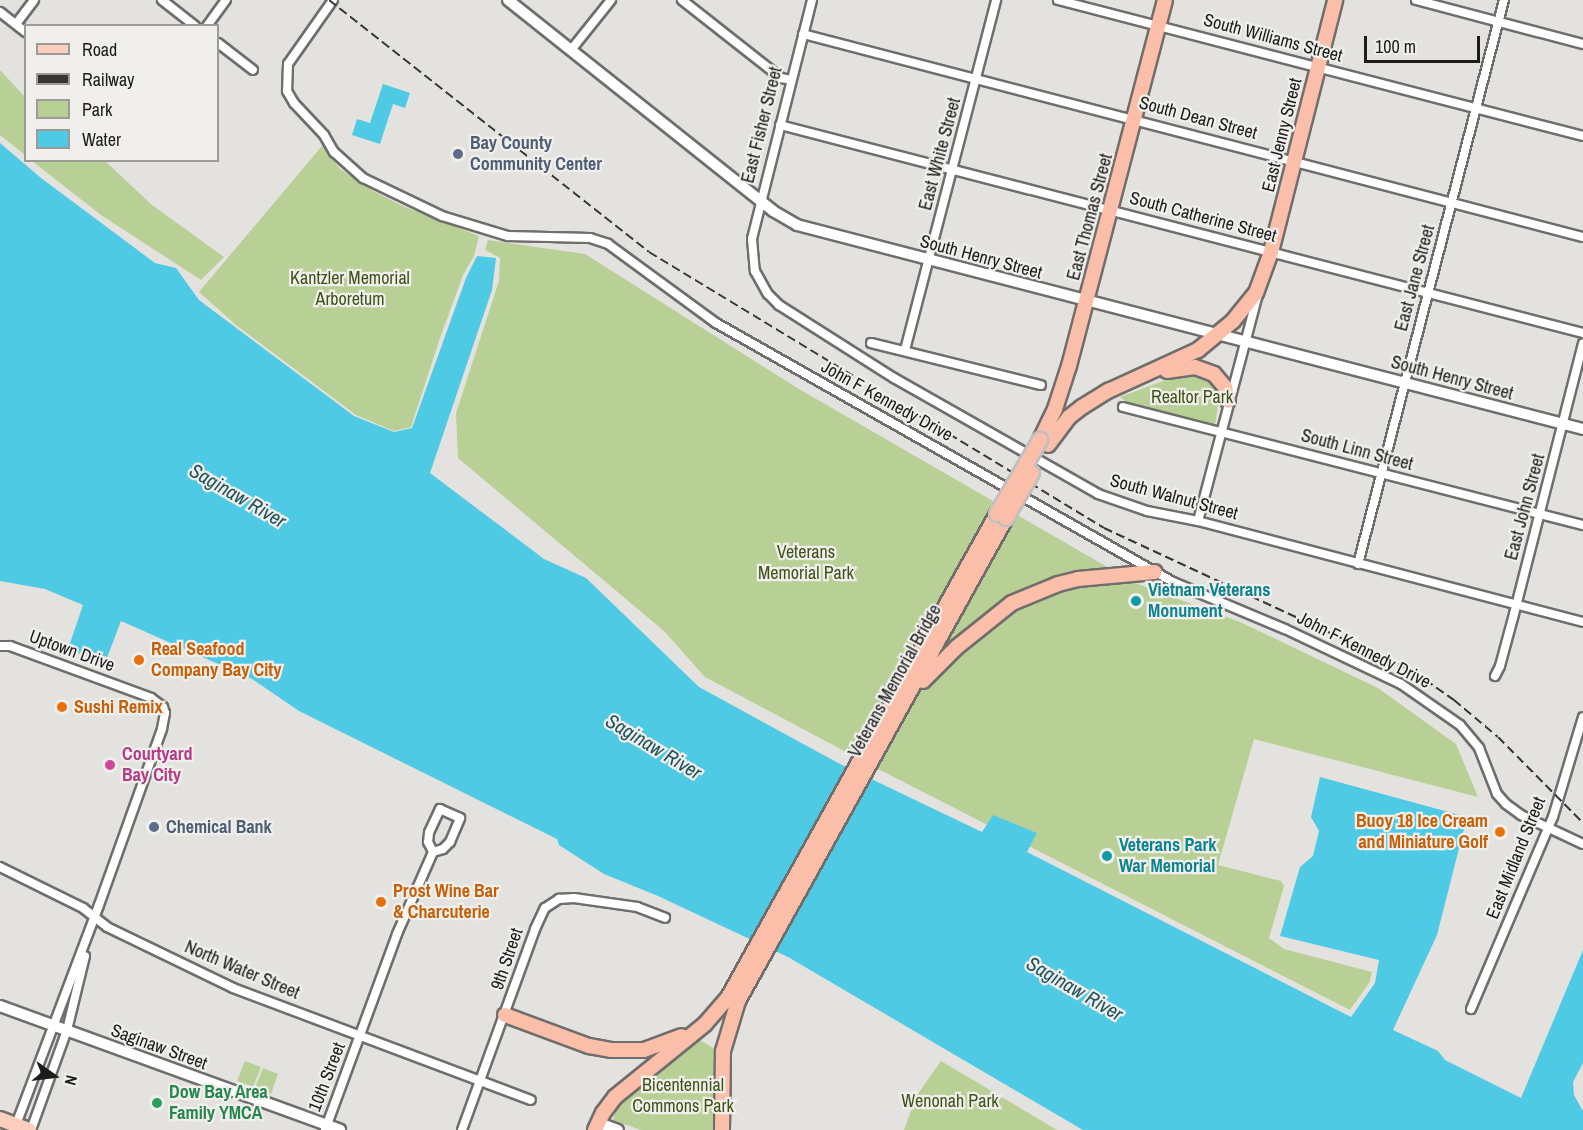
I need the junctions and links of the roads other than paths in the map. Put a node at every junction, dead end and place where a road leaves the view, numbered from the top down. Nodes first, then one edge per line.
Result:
1 (34, 0) edge
2 (162, 0) edge
3 (226, 0) edge
4 (333, 0) edge
5 (508, 0) edge
6 (611, 0) edge
7 (682, 0) edge
8 (812, 0) edge
9 (996, 0) edge
10 (1058, 0) edge
11 (1165, 0) edge
12 (1335, 0) edge
13 (1416, 0) edge
14 (1504, 0) edge
15 (0, 12) edge
16 (1499, 22) junction
17 (16, 24) junction
18 (192, 24) edge
19 (208, 24) edge
20 (1159, 26) junction
21 (24, 30) edge
22 (803, 34) junction
23 (219, 44) edge
24 (1583, 44) edge
25 (571, 50) junction
26 (1317, 67) junction
27 (253, 70) dead end
28 (976, 78) junction
29 (791, 80) junction
30 (1475, 108) junction
31 (1134, 118) junction
32 (780, 125) junction
33 (1583, 136) edge
34 (1294, 161) junction
35 (953, 170) junction
36 (760, 200) junction
37 (1451, 202) junction
38 (1110, 210) junction
39 (1583, 237) edge
40 (1271, 252) junction
41 (752, 260) joint
42 (928, 260) junction
43 (1262, 279) junction
44 (1428, 293) junction
45 (1086, 301) junction
46 (1583, 333) edge
47 (1219, 335) junction
48 (1246, 342) junction
49 (871, 343) dead end
50 (1583, 344) edge
51 (905, 350) junction
52 (1147, 374) junction
53 (1405, 383) junction
54 (1041, 385) dead end
55 (1228, 401) junction
56 (1123, 407) dead end
57 (1563, 424) junction
58 (1583, 429) edge
59 (1221, 431) junction
60 (1044, 443) junction
61 (1381, 473) junction
62 (1540, 514) junction
63 (1002, 516) junction
64 (1197, 521) junction
65 (1583, 525) edge
66 (1358, 564) junction
67 (1155, 572) junction
68 (1516, 605) junction
69 (1583, 622) edge
70 (0, 646) edge
71 (1495, 676) dead end
72 (909, 695) junction
73 (893, 712) junction
74 (1583, 717) edge
75 (1548, 828) junction
76 (1583, 844) edge
77 (433, 852) junction
78 (0, 867) edge
79 (661, 916) dead end
80 (95, 917) junction
81 (91, 928) junction
82 (747, 974) junction
83 (0, 1006) edge
84 (1471, 1009) dead end
85 (505, 1015) junction
86 (705, 1024) junction
87 (53, 1025) junction
88 (67, 1030) junction
89 (360, 1035) junction
90 (481, 1081) junction
91 (531, 1100) dead end
92 (0, 1119) edge
93 (599, 1122) edge
94 (16, 1125) junction
95 (326, 1127) edge
96 (30, 1130) edge
97 (340, 1130) edge
98 (462, 1130) edge
99 (618, 1130) edge
100 (722, 1130) edge

1 - 17 street
2 - 18 street
3 - 19 street
4 - 67 street, John F Kennedy Drive
5 - 25 street, South Henry Street
6 - 25 street
7 - 29 street
8 - 22 street, East Fisher Street
9 - 28 street, East White Street
10 - 20 street, South Williams Street
11 - 20 highway, East Thomas Street
12 - 26 highway, East Jenny Street
13 - 16 street
14 - 16 street, East Jane Street
15 - 17 street
16 - 24 street
16 - 30 street, East Jane Street
17 - 21 street
20 - 26 street, South Williams Street
20 - 31 highway, East Thomas Street
22 - 28 street, South Dean Street
22 - 29 street, East Fisher Street
23 - 27 street
25 - 36 street, South Henry Street
26 - 30 street, South Williams Street
26 - 34 highway, East Jenny Street
28 - 31 street, South Dean Street
28 - 35 street, East White Street
29 - 32 street, East Fisher Street
30 - 33 street, South Williams Street
30 - 37 street, East Jane Street
31 - 34 street, South Dean Street
31 - 38 highway, East Thomas Street
32 - 35 street, South Catherine Street
32 - 36 street, East Fisher Street
34 - 37 street, South Dean Street
34 - 40 highway, East Jenny Street
35 - 38 street, South Catherine Street
35 - 42 street, East White Street
36 - 41 street, East Fisher Street
36 - 42 street, South Henry Street
37 - 39 street, South Dean Street
37 - 44 street, East Jane Street
38 - 40 street, South Catherine Street
38 - 45 highway, East Thomas Street
40 - 43 highway, East Jenny Street
40 - 44 street, South Catherine Street
41 - 64 street, South Walnut Street
42 - 45 street, South Henry Street
42 - 51 street, East White Street
43 - 47 highway, East Jenny Street
43 - 48 street, East Jenny Street
44 - 46 street, South Catherine Street
44 - 53 street, East Jane Street
45 - 47 street, South Henry Street
45 - 60 highway, East Thomas Street
47 - 48 street, South Henry Street
47 - 52 highway, Veterans Memorial Bridge
48 - 53 street, South Henry Street
48 - 55 street, East Jenny Street
49 - 51 street
50 - 57 street, East John Street
51 - 54 street
52 - 55 highway
52 - 60 highway, Veterans Memorial Bridge
53 - 57 street, South Henry Street
53 - 61 street, East Jane Street
55 - 59 street, East Jenny Street
56 - 59 street, South Linn Street
57 - 58 street, South Henry Street
57 - 62 street, East John Street
59 - 61 street, South Linn Street
59 - 64 street, East Jenny Street
60 - 63 highway, Veterans Memorial Bridge, bridge
61 - 62 street, South Linn Street
61 - 66 street, East Jane Street
62 - 65 street, South Linn Street
62 - 68 street, East John Street
63 - 72 highway, Veterans Memorial Bridge
63 - 73 highway, Veterans Memorial Bridge
64 - 66 street, South Walnut Street
66 - 68 street, South Walnut Street
67 - 72 highway
67 - 75 street, John F Kennedy Drive
68 - 69 street, South Walnut Street
68 - 71 street, East John Street
70 - 80 street, Uptown Drive
72 - 73 highway, Veterans Memorial Bridge
73 - 82 highway, Veterans Memorial Bridge
74 - 75 street, East Midland Street
75 - 76 street, John F Kennedy Drive
75 - 84 street, East Midland Street
77 - 77 street
77 - 89 street, 10th Street
78 - 80 street, North Water Street
79 - 85 street, 9th Street
80 - 81 street
80 - 89 street, North Water Street
81 - 87 street
81 - 88 street
82 - 86 highway, Veterans Memorial Bridge
82 - 100 highway, Veterans Memorial Bridge
83 - 87 street, Saginaw Street
85 - 86 highway
85 - 90 street, 9th Street
86 - 93 highway, Veterans Memorial Bridge
87 - 88 street, Saginaw Street
87 - 94 street
88 - 95 street, Saginaw Street
88 - 96 street
89 - 90 street, North Water Street
89 - 95 street, 10th Street
90 - 91 street, North Water Street
90 - 98 street, 9th Street
92 - 94 main road
93 - 99 street
94 - 96 main road
95 - 97 street, Saginaw Street

